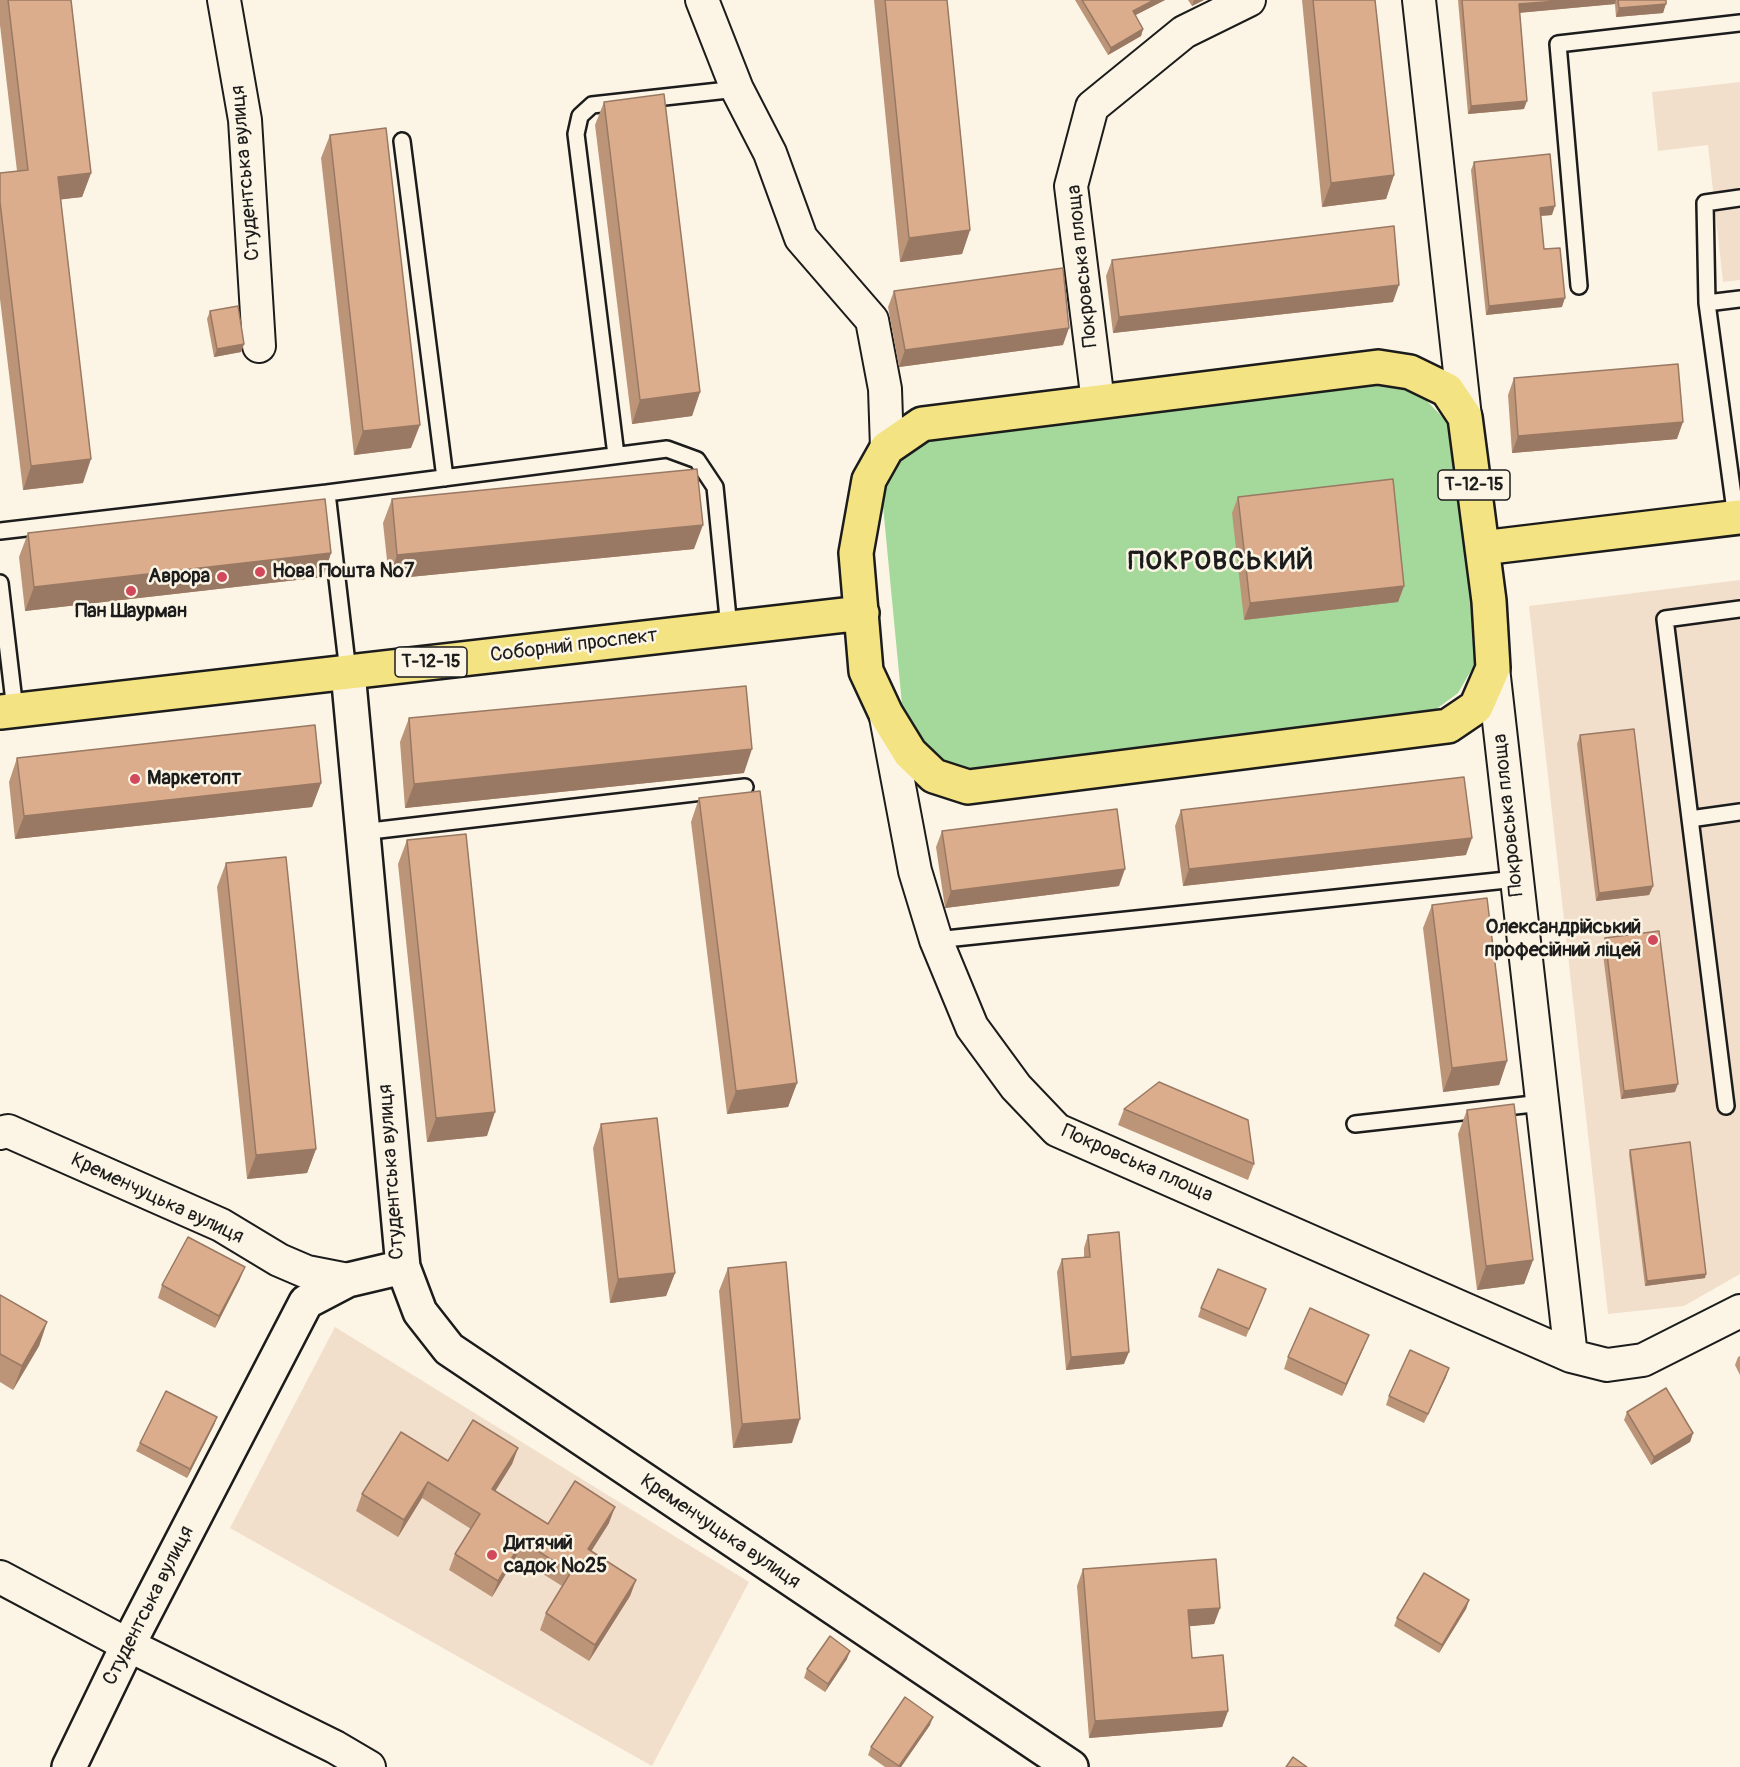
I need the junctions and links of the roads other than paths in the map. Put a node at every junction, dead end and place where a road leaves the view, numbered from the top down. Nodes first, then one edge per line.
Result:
1 (224, 0) edge
2 (702, 0) edge
3 (1249, 0) edge
4 (1419, 0) edge
5 (1740, 23) edge
6 (737, 89) junction
7 (402, 141) dead end
8 (1740, 198) edge
9 (1579, 286) dead end
10 (1740, 299) edge
11 (1707, 303) junction
12 (259, 346) dead end
13 (1098, 402) junction
14 (1465, 417) junction
15 (887, 448) junction
16 (616, 455) junction
17 (445, 478) junction
18 (327, 493) junction
19 (1738, 518) edge
20 (0, 531) edge
21 (1482, 548) junction
22 (0, 583) edge
23 (1740, 609) edge
24 (862, 613) junction
25 (729, 628) junction
26 (1493, 668) junction
27 (348, 672) junction
28 (7, 711) edge
29 (886, 714) junction
30 (745, 787) edge
31 (1740, 812) edge
32 (1690, 819) junction
33 (362, 832) junction
34 (1516, 879) junction
35 (936, 940) junction
36 (1542, 1103) junction
37 (1726, 1106) dead end
38 (1354, 1124) dead end
39 (0, 1133) edge
40 (403, 1267) junction
41 (348, 1280) junction
42 (1740, 1311) edge
43 (1571, 1356) junction
44 (0, 1577) edge
45 (128, 1645) junction
46 (69, 1767) edge
47 (369, 1767) edge
48 (1071, 1767) edge

1 - 12 street, Студентська вулиця
2 - 6 street
3 - 13 street, Покровська площа
4 - 14 street, Покровська площа
5 - 9 lane
6 - 15 street
6 - 16 lane
7 - 17 lane
8 - 11 lane
10 - 11 lane
11 - 19 lane
13 - 14 highway, Покровська площа / Т-12-15
13 - 15 highway, Покровська площа / Т-12-15
14 - 21 highway, Покровська площа / Т-12-15
15 - 24 highway, Покровська площа / Т-12-15
16 - 17 lane
16 - 25 lane
17 - 18 lane
18 - 20 lane
18 - 27 lane
19 - 21 highway
21 - 26 highway, Покровська площа / Т-12-15
22 - 28 lane
23 - 32 lane
24 - 25 highway, Соборний проспект / Т-12-15
24 - 29 highway, Покровська площа / Т-12-15
25 - 27 highway, Соборний проспект / Т-12-15
26 - 29 highway, Покровська площа / Т-12-15
26 - 34 street, Покровська площа
27 - 28 highway, Соборний проспект / Т-12-15
27 - 33 street, Студентська вулиця
29 - 35 street, Покровська площа
30 - 33 lane
31 - 32 lane
32 - 37 lane
33 - 40 street, Студентська вулиця
34 - 35 lane
34 - 36 street, Покровська площа
35 - 43 street, Покровська площа
36 - 38 lane
36 - 43 street, Покровська площа
39 - 41 street, Кременчуцька вулиця
40 - 41 street, Студентська вулиця
40 - 48 street, Кременчуцька вулиця
41 - 45 street, Студентська вулиця
42 - 43 street, Покровська площа
44 - 45 street
45 - 46 street, Студентська вулиця
45 - 47 street

